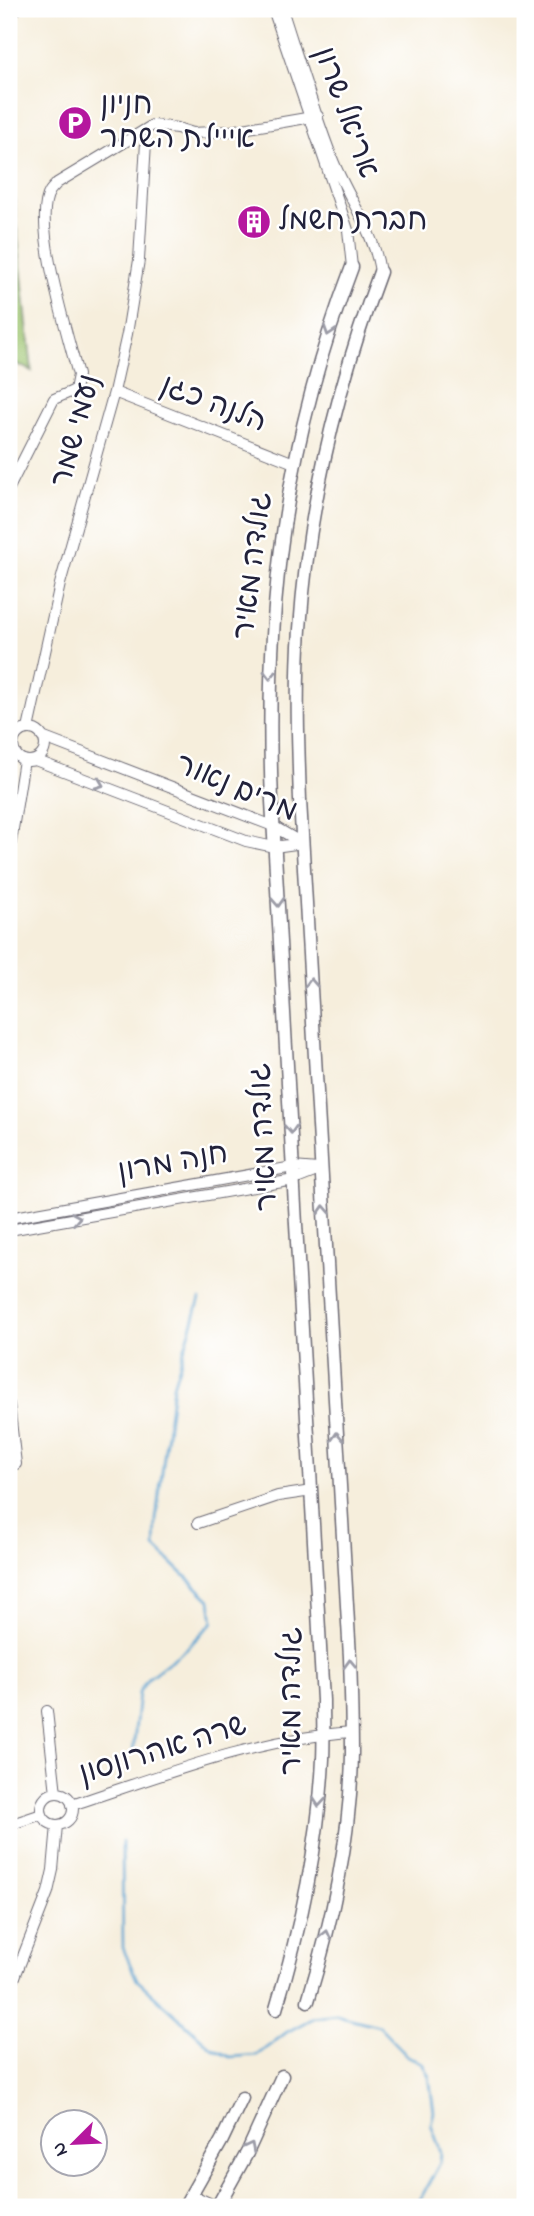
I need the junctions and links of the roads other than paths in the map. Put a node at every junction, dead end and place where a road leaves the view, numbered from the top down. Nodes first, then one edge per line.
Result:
1 (18, 9) edge
2 (273, 9) edge
3 (282, 9) edge
4 (9, 13) edge
5 (314, 117) junction
6 (146, 142) dead end
7 (352, 267) joint
8 (380, 272) joint
9 (114, 392) junction
10 (294, 463) junction
11 (9, 488) edge
12 (28, 729) junction
13 (42, 737) junction
14 (24, 760) junction
15 (35, 760) junction
16 (273, 826) junction
17 (303, 844) junction
18 (275, 847) junction
19 (9, 853) edge
20 (322, 1169) junction
21 (293, 1173) junction
22 (9, 1219) edge
23 (9, 1231) edge
24 (9, 1404) edge
25 (16, 1464) dead end
26 (312, 1491) junction
27 (198, 1523) dead end
28 (47, 1711) dead end
29 (351, 1732) junction
30 (323, 1734) junction
31 (56, 1793) junction
32 (72, 1805) junction
33 (42, 1814) junction
34 (9, 1825) edge
35 (57, 1825) junction
36 (9, 1992) edge
37 (309, 2001) dead end
38 (276, 2009) dead end
39 (282, 2076) dead end
40 (242, 2098) dead end
41 (192, 2195) junction
42 (184, 2207) edge
43 (204, 2207) edge
44 (217, 2207) edge

1 - 4 street
2 - 5 street, אריאל שרון
3 - 5 street, אריאל שרון
5 - 7 street, אריאל שרון
5 - 8 street, אריאל שרון
5 - 11 street
6 - 9 street, נעמי שמר
7 -> 10 main road, גולדה מאיר
8 - 17 main road, גולדה מאיר
9 - 10 street, הלנה כגן
9 - 12 street, נעמי שמר
10 -> 16 main road, גולדה מאיר
12 - 13 street
12 - 14 street
13 - 15 street
13 - 16 street, מרים נאור
14 - 15 street
14 - 19 street
15 -> 18 street, מרים נאור
16 - 17 street, מרים נאור
16 - 18 main road, גולדה מאיר
17 - 18 street, מרים נאור
20 -> 17 main road, גולדה מאיר
18 -> 21 main road, גולדה מאיר
20 - 21 street, חנה מרון
29 -> 20 main road, גולדה מאיר
21 - 22 street, חנה מרון
23 -> 21 street, חנה מרון
21 - 26 main road, גולדה מאיר
22 - 23 street
24 - 25 street
26 - 27 street
26 - 30 main road, גולדה מאיר
28 - 31 street
29 - 30 street, שרה אהרונסון
37 -> 29 main road, גולדה מאיר
30 - 32 street, שרה אהרונסון
30 -> 38 main road, גולדה מאיר
31 - 32 street
31 - 33 street
32 - 35 street
33 - 34 street
33 - 35 street
35 - 36 street
44 -> 39 main road
40 - 41 main road
41 - 42 main road
41 - 43 street
41 - 44 street

